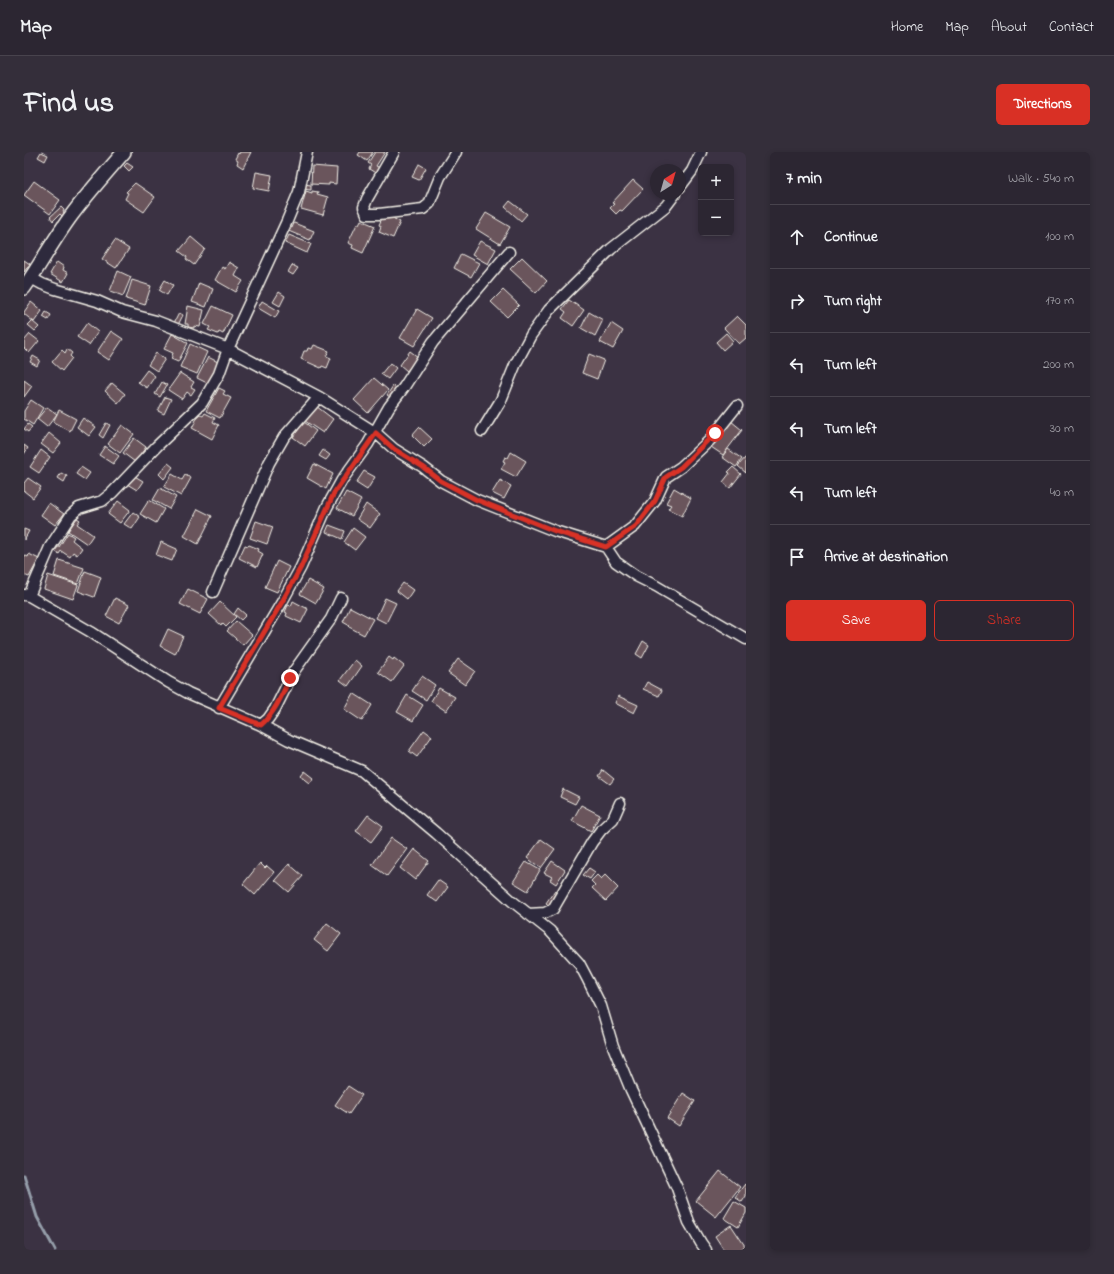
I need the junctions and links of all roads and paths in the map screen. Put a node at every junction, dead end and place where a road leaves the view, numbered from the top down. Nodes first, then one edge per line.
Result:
1 (124, 152) edge
2 (306, 152) edge
3 (394, 152) edge
4 (456, 152) edge
5 (700, 152) edge
6 (686, 179) edge
7 (670, 200) edge
8 (509, 252) dead end
9 (28, 283) edge
10 (228, 349) junction
11 (319, 397) junction
12 (737, 406) dead end
13 (482, 431) dead end
14 (376, 433) junction
15 (606, 547) junction
16 (213, 592) dead end
17 (26, 595) edge
18 (341, 598) dead end
19 (746, 639) edge
20 (219, 708) junction
21 (261, 725) junction
22 (620, 803) dead end
23 (528, 914) junction
24 (706, 1250) edge

1 - 9 street
2 - 10 street
3 - 4 street
5 - 6 street
7 - 13 street
8 - 14 street
9 - 10 street
10 - 11 street
10 - 17 street
11 - 14 street
11 - 16 street
12 - 15 street
14 - 15 street
14 - 20 street
15 - 19 street
17 - 20 street
18 - 21 street
20 - 21 street
21 - 23 street
22 - 23 street
23 - 24 street

